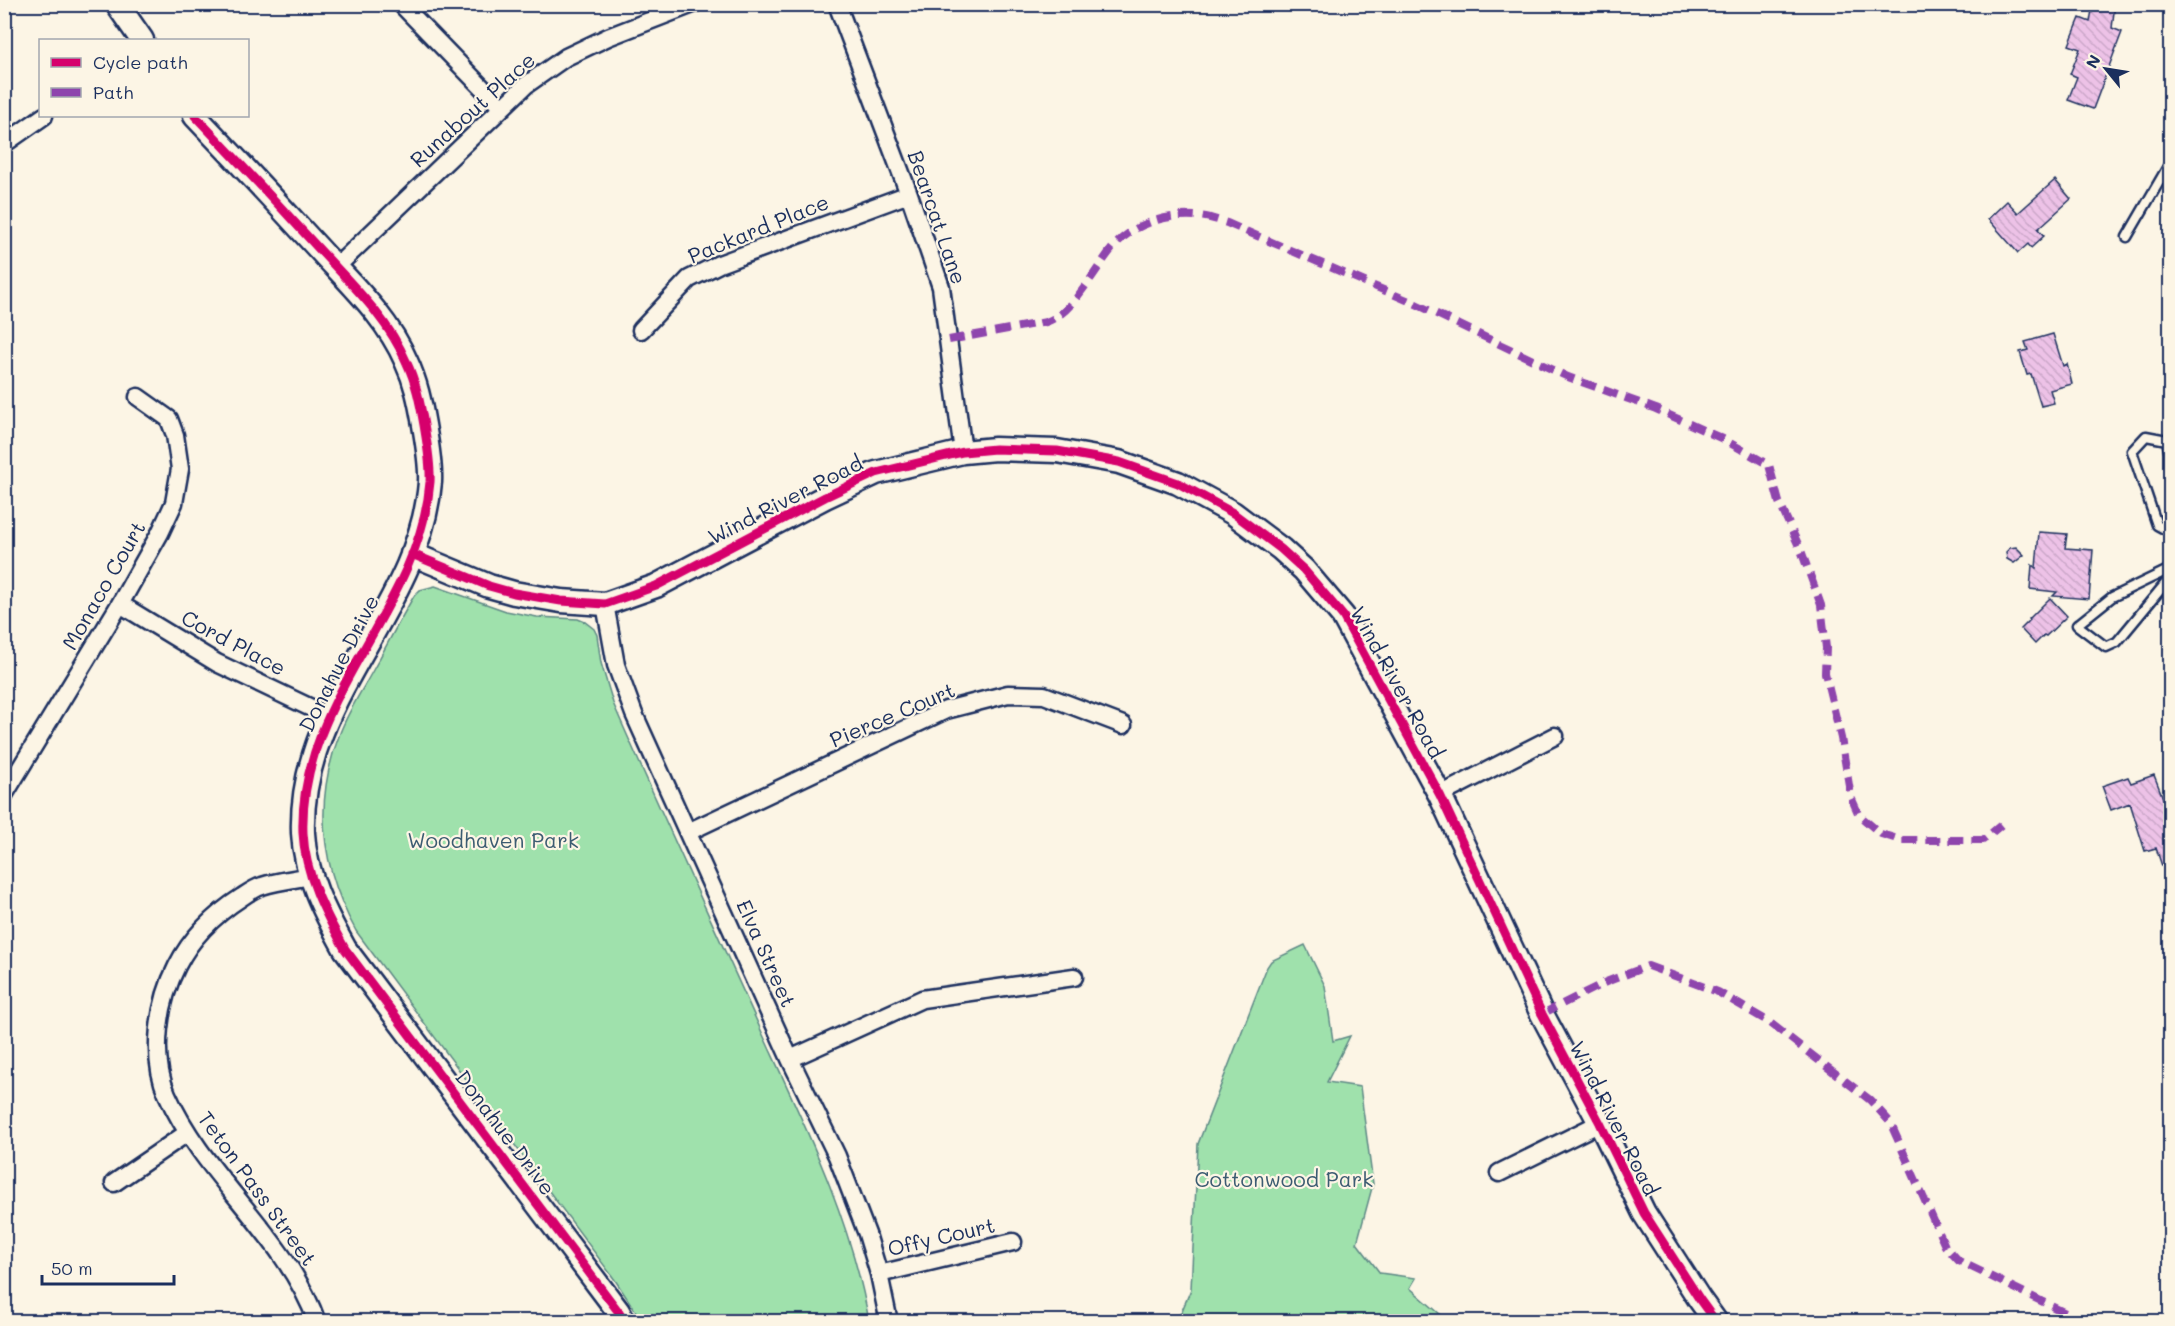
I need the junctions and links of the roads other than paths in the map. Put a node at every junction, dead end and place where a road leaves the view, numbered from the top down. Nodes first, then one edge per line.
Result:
1 (117, 4) edge
2 (401, 4) edge
3 (693, 4) edge
4 (837, 4) edge
5 (141, 39) edge
6 (502, 108) junction
7 (43, 117) edge
8 (196, 117) edge
9 (4, 144) edge
10 (2170, 163) edge
11 (909, 194) junction
12 (2127, 237) dead end
13 (336, 267) junction
14 (641, 330) dead end
15 (138, 397) dead end
16 (963, 452) junction
17 (2170, 455) edge
18 (2170, 532) edge
19 (412, 554) junction
20 (2170, 569) edge
21 (2170, 578) edge
22 (120, 604) junction
23 (605, 604) junction
24 (328, 716) junction
25 (1123, 724) dead end
26 (1555, 736) dead end
27 (4, 795) edge
28 (1440, 795) junction
29 (688, 832) junction
30 (311, 876) junction
31 (1074, 977) dead end
32 (790, 1059) junction
33 (1600, 1123) junction
34 (187, 1133) junction
35 (1499, 1173) dead end
36 (114, 1183) dead end
37 (1013, 1242) dead end
38 (879, 1274) junction
39 (317, 1322) edge
40 (624, 1322) edge
41 (889, 1322) edge
42 (1716, 1322) edge

1 - 5 street
2 - 6 street
3 - 6 street, Runabout Place
4 - 11 street, Bearcat Lane
6 - 13 street, Runabout Place
7 - 9 street
8 - 13 street, Donahue Drive
10 - 12 lane
11 - 14 street, Packard Place
11 - 16 street, Bearcat Lane
13 - 19 street, Donahue Drive
15 - 22 street, Monaco Court
16 - 23 street, Wind River Road
16 - 28 street, Wind River Road
17 - 18 lane
19 - 23 street, Wind River Road
19 - 24 street, Donahue Drive
20 - 21 lane
22 - 24 street, Cord Place
22 - 27 street, Monaco Court
23 - 29 street, Elva Street
24 - 30 street, Donahue Drive
25 - 29 street, Pierce Court
26 - 28 street
28 - 33 street, Wind River Road
29 - 32 street, Elva Street
30 - 34 street, Teton Pass Street
30 - 40 street, Donahue Drive
31 - 32 street
32 - 38 street, Elva Street
33 - 35 street
33 - 42 street, Wind River Road
34 - 36 street
34 - 39 street, Teton Pass Street
37 - 38 street, Offy Court
38 - 41 street, Elva Street

